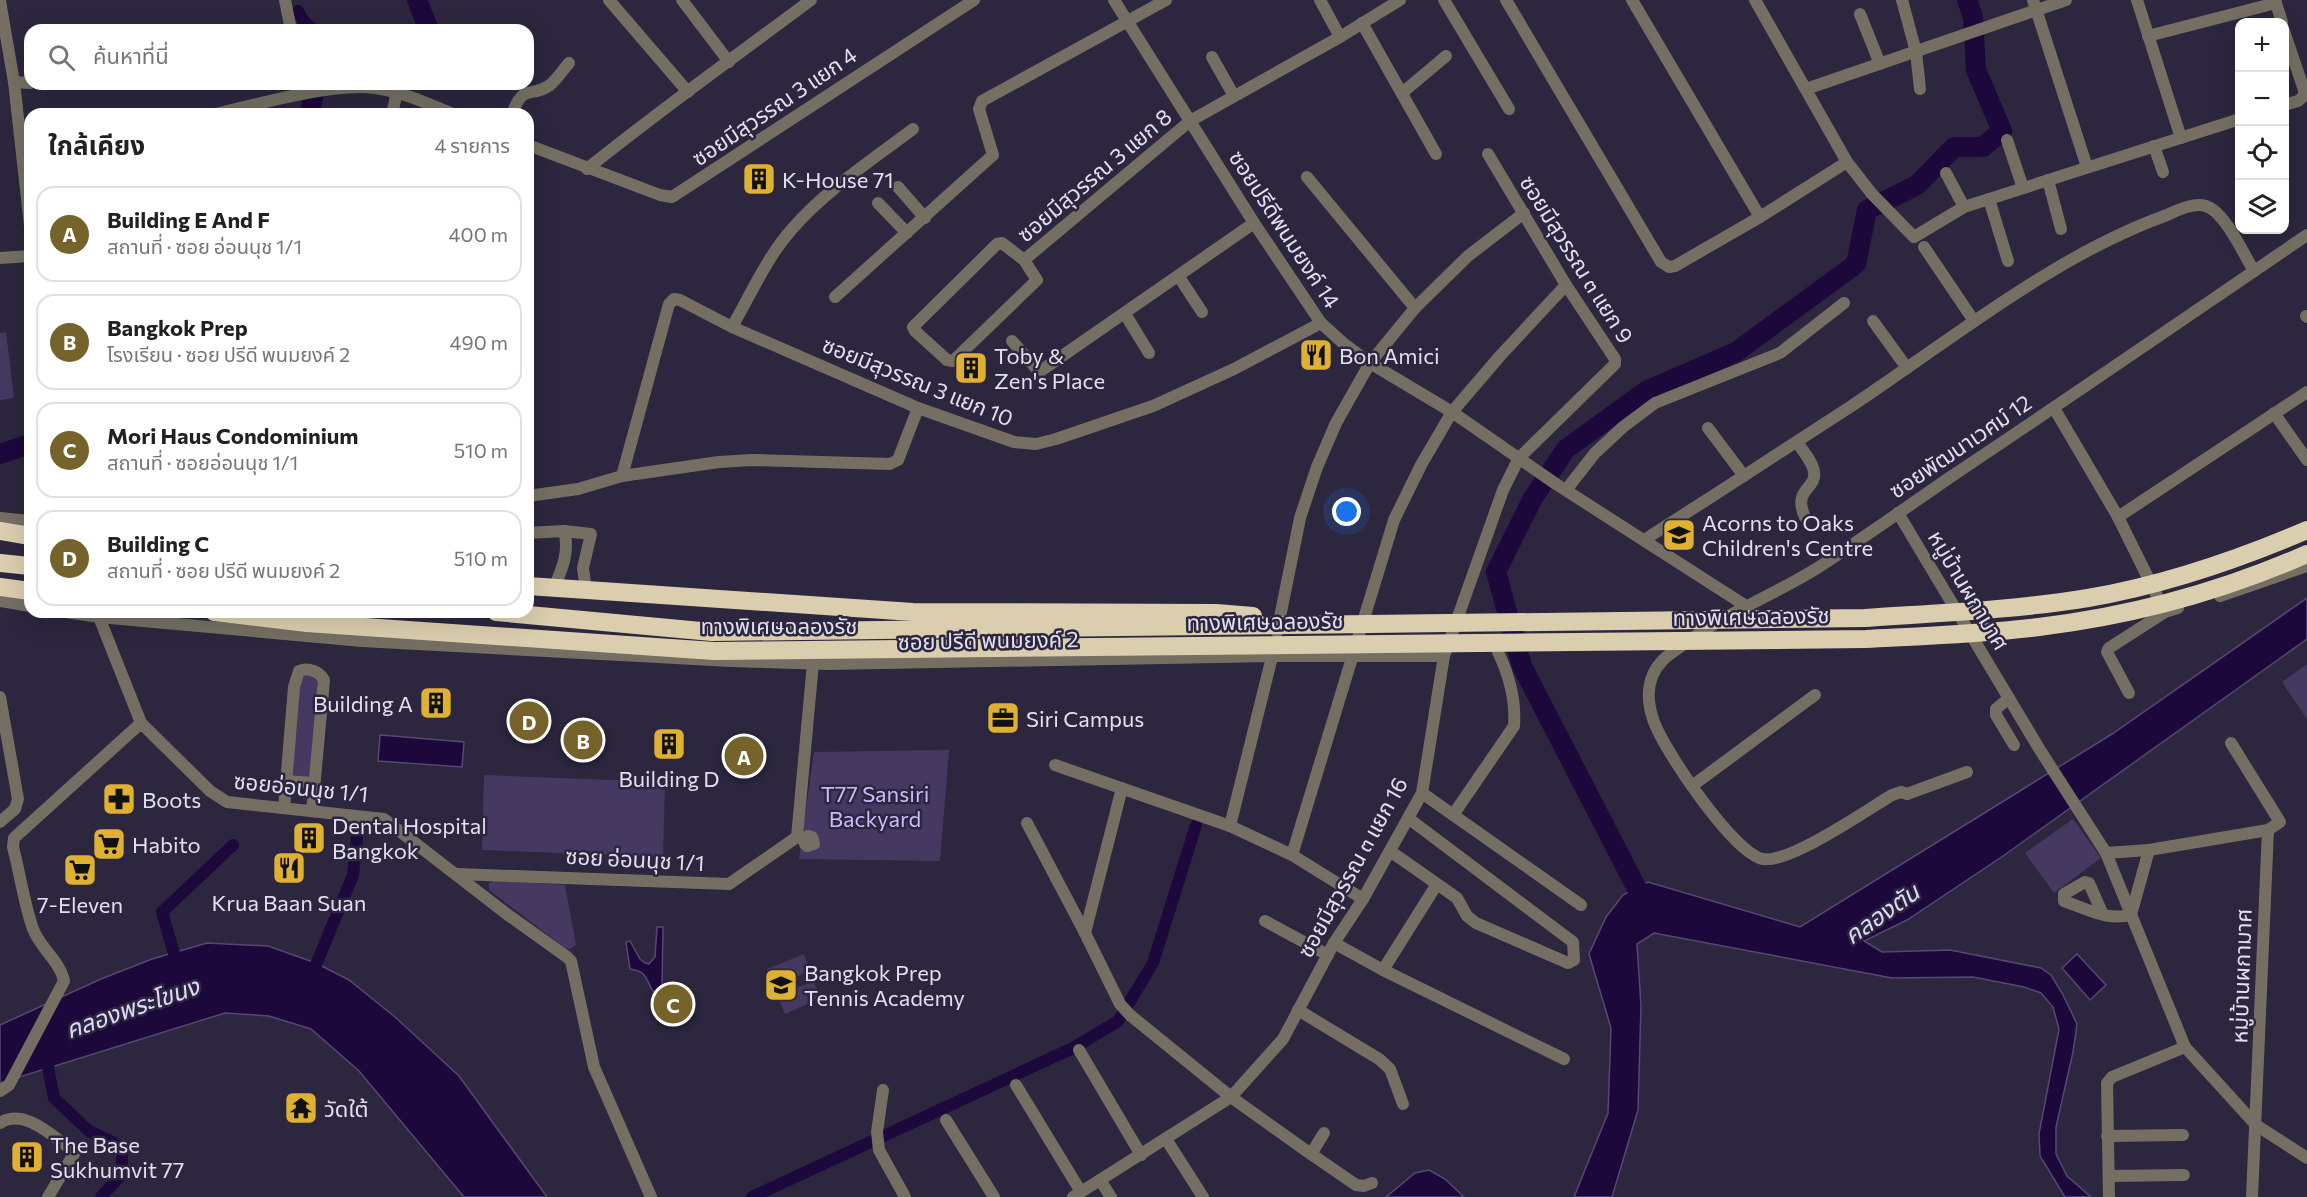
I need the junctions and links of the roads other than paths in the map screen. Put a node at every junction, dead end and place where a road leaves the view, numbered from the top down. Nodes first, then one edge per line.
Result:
1 (285, 0) edge
2 (609, 0) edge
3 (682, 0) edge
4 (810, 0) edge
5 (974, 0) edge
6 (1114, 0) edge
7 (1166, 0) edge
8 (1320, 0) edge
9 (1400, 0) edge
10 (1444, 0) edge
11 (1506, 0) edge
12 (1632, 0) edge
13 (1755, 0) edge
14 (1902, 0) edge
15 (2066, 0) edge
16 (2137, 0) edge
17 (0, 2) edge
18 (2275, 2) edge
19 (2035, 5) edge
20 (1860, 14) dead end
21 (2281, 18) edge
22 (1128, 21) junction
23 (1362, 23) junction
24 (290, 24) edge
25 (2, 27) edge
26 (2148, 36) junction
27 (1340, 37) junction
28 (2289, 46) edge
29 (1916, 52) junction
30 (1446, 56) dead end
31 (1212, 57) dead end
32 (729, 62) junction
33 (569, 63) dead end
34 (1880, 64) junction
35 (8, 76) edge
36 (24, 80) edge
37 (1806, 89) junction
38 (1920, 89) dead end
39 (384, 90) edge
40 (534, 90) edge
41 (534, 90) edge
42 (309, 91) edge
43 (397, 92) junction
44 (687, 92) junction
45 (1402, 93) junction
46 (1234, 96) junction
47 (2289, 103) edge
48 (240, 108) edge
49 (393, 108) edge
50 (438, 108) edge
51 (514, 108) edge
52 (1509, 109) dead end
53 (1190, 121) junction
54 (2235, 121) edge
55 (24, 126) edge
56 (913, 129) dead end
57 (2181, 138) junction
58 (2007, 140) dead end
59 (2154, 146) junction
60 (534, 147) edge
61 (1436, 154) dead end
62 (1488, 154) dead end
63 (1847, 162) junction
64 (2087, 167) junction
65 (587, 169) junction
66 (2163, 172) dead end
67 (1946, 173) dead end
68 (1307, 177) dead end
69 (2048, 180) junction
70 (898, 187) dead end
71 (2023, 188) junction
72 (1989, 199) junction
73 (878, 203) dead end
74 (1964, 207) junction
75 (1524, 213) junction
76 (1760, 217) junction
77 (925, 218) junction
78 (1254, 224) junction
79 (2061, 229) dead end
80 (908, 233) junction
81 (2307, 235) edge
82 (1924, 247) dead end
83 (24, 256) edge
84 (0, 258) edge
85 (1024, 260) junction
86 (2008, 261) dead end
87 (2254, 271) junction
88 (1179, 277) junction
89 (1566, 285) junction
90 (835, 297) dead end
91 (1844, 303) dead end
92 (1414, 308) junction
93 (1202, 312) dead end
94 (1125, 314) junction
95 (1873, 321) dead end
96 (1974, 321) junction
97 (1321, 323) junction
98 (732, 327) junction
99 (1012, 341) dead end
100 (1149, 353) dead end
101 (1370, 363) junction
102 (1907, 368) junction
103 (2307, 392) edge
104 (918, 408) junction
105 (2054, 408) junction
106 (1452, 412) junction
107 (2274, 413) junction
108 (1708, 428) dead end
109 (1797, 442) junction
110 (1519, 458) junction
111 (2307, 460) edge
112 (622, 476) junction
113 (1744, 476) junction
114 (1561, 487) junction
115 (534, 495) edge
116 (1898, 513) junction
117 (1805, 517) dead end
118 (2118, 517) junction
119 (0, 518) edge
120 (24, 520) edge
121 (2307, 530) edge
122 (0, 531) edge
123 (564, 531) junction
124 (534, 533) edge
125 (24, 535) edge
126 (1644, 540) junction
127 (0, 541) edge
128 (24, 543) edge
129 (2307, 554) edge
130 (0, 563) edge
131 (24, 565) edge
132 (2307, 566) edge
133 (534, 586) edge
134 (0, 587) edge
135 (554, 588) junction
136 (24, 590) edge
137 (586, 590) junction
138 (0, 601) edge
139 (24, 605) edge
140 (1746, 606) junction
141 (2165, 612) junction
142 (534, 616) edge
143 (99, 618) edge
144 (110, 618) edge
145 (264, 618) edge
146 (1366, 625) junction
147 (1498, 652) dead end
148 (1273, 656) junction
149 (1444, 656) junction
150 (1352, 657) junction
151 (813, 663) junction
152 (2129, 693) dead end
153 (1815, 695) dead end
154 (0, 697) edge
155 (2009, 698) junction
156 (141, 723) junction
157 (2231, 742) dead end
158 (2014, 745) dead end
159 (1055, 765) dead end
160 (1967, 772) dead end
161 (286, 781) junction
162 (314, 783) junction
163 (1692, 786) junction
164 (1122, 788) junction
165 (1422, 793) junction
166 (284, 808) junction
167 (312, 811) junction
168 (1453, 815) junction
169 (1408, 818) junction
170 (0, 822) edge
171 (1027, 823) dead end
172 (1230, 826) junction
173 (2268, 830) junction
174 (2149, 850) junction
175 (1390, 851) junction
176 (2106, 853) junction
177 (1292, 855) junction
178 (457, 874) junction
179 (1437, 884) junction
180 (1363, 898) junction
181 (1581, 905) dead end
182 (2103, 915) dead end
183 (2131, 915) junction
184 (1265, 921) dead end
185 (1085, 933) junction
186 (1334, 943) junction
187 (1328, 955) junction
188 (1383, 970) junction
189 (1298, 1010) junction
190 (2185, 1047) junction
191 (1079, 1050) dead end
192 (1564, 1059) dead end
193 (1016, 1085) dead end
194 (4, 1088) edge
195 (883, 1090) dead end
196 (1231, 1097) junction
197 (1403, 1104) dead end
198 (946, 1120) dead end
199 (0, 1123) edge
200 (2256, 1125) junction
201 (1324, 1133) dead end
202 (2183, 1135) dead end
203 (2108, 1136) junction
204 (1166, 1139) junction
205 (1311, 1154) junction
206 (1141, 1155) junction
207 (2307, 1158) edge
208 (2184, 1175) dead end
209 (2109, 1176) junction
210 (1100, 1180) junction
211 (1372, 1183) dead end
212 (1077, 1195) edge
213 (48, 1197) edge
214 (651, 1197) edge
215 (905, 1197) edge
216 (994, 1197) edge
217 (1111, 1197) edge
218 (1203, 1197) edge
219 (2109, 1197) edge
220 (2252, 1197) edge

1 - 24 street
2 - 44 street
3 - 32 street
4 - 32 street
5 - 65 street, ซอยมีสุวรรณ 3 แยก 4
6 - 22 street, ซอยปรีดีพนมยงค์ 14
7 - 22 street
8 - 27 street
9 - 23 street, ซอยมีสุวรรณ 3 แยก 8
10 - 52 street
11 - 76 street
12 - 76 street
13 - 37 street
14 - 29 street
15 - 19 street
16 - 26 street
17 - 25 street
18 - 21 street
18 - 26 street
19 - 29 street
19 - 64 street
20 - 34 street
22 - 53 street, ซอยปรีดีพนมยงค์ 14
22 - 77 street
23 - 27 street, ซอยมีสุวรรณ 3 แยก 8
23 - 45 street
25 - 35 street
26 - 57 street
27 - 46 street, ซอยมีสุวรรณ 3 แยก 8
28 - 47 street
29 - 34 street
29 - 38 street
30 - 45 street
31 - 46 street
32 - 44 street
33 - 40 street
34 - 37 street
35 - 36 street
35 - 55 street
37 - 63 street
39 - 43 street
41 - 51 street
42 - 48 street
43 - 49 street
43 - 50 street
44 - 65 street
45 - 61 street
46 - 53 street, ซอยมีสุวรรณ 3 แยก 8
53 - 78 street, ซอยปรีดีพนมยงค์ 14
53 - 85 street, ซอยมีสุวรรณ 3 แยก 8
54 - 57 street
56 - 98 street
57 - 59 street
58 - 71 street
59 - 64 street
59 - 66 street
60 - 65 street
62 - 75 street, ซอยมีสุวรรณ ๓ แยก 9
63 - 74 street
63 - 76 street
64 - 69 street
67 - 74 street
68 - 92 street
69 - 71 street
69 - 79 street
70 - 77 street
71 - 72 street
72 - 74 street
72 - 86 street
73 - 80 street
75 - 89 street, ซอยมีสุวรรณ ๓ แยก 9
75 - 92 street
77 - 80 street
78 - 88 street
78 - 97 street, ซอยปรีดีพนมยงค์ 14
80 - 90 street
81 - 87 street, ซอยพัฒนาเวศม์ 12
82 - 96 street
83 - 84 street
85 - 85 street, ซอยมีสุวรรณ 3 แยก 8
87 - 96 street
87 - 105 street, ซอยพัฒนาเวศม์ 12
88 - 93 street
88 - 94 street
89 - 106 street
89 - 110 street, ซอยมีสุวรรณ ๓ แยก 9
91 - 114 street
92 - 101 street
94 - 99 street
94 - 100 street
95 - 102 street
96 - 102 street
97 - 101 street, ซอยปรีดีพนมยงค์ 14
97 - 104 street, ซอยมีสุวรรณ 3 แยก 10
98 - 104 street, ซอยมีสุวรรณ 3 แยก 10
98 - 112 street, ซอยมีสุวรรณ 3 แยก 10
101 - 106 street, ซอยปรีดีพนมยงค์ 14
101 - 148 street
102 - 109 street
103 - 107 street
104 - 112 street
105 - 116 street, ซอยพัฒนาเวศม์ 12
105 - 118 street
106 - 110 street, ซอยปรีดีพนมยงค์ 14
106 - 150 street
107 - 111 street
107 - 118 street
108 - 113 street
109 - 113 street
109 - 117 street
110 - 114 street, ซอยปรีดีพนมยงค์ 14
110 - 149 street, ซอยมีสุวรรณ ๓ แยก 16
112 - 115 street
113 - 126 street
114 - 126 street, ซอยปรีดีพนมยงค์ 14
116 - 140 street, ซอยพัฒนาเวศม์ 12
116 - 155 street, หมู่บ้านผกามาศ
118 - 141 street
119 - 120 street
121 - 146 highway, ทางพิเศษฉลองรัช
122 - 125 highway
123 - 124 street
123 - 135 street
123 - 137 street
126 - 140 street, ซอยปรีดีพนมยงค์ 14
127 - 128 highway
129 - 145 highway, ทางพิเศษฉลองรัช
130 - 131 highway
132 - 141 street
133 - 135 highway
134 - 136 highway
135 - 137 highway
137 - 146 highway
138 - 139 street
140 - 163 street, ซอยพัฒนาเวศม์ 12
141 - 152 street
142 - 146 highway, ทางพิเศษฉลองรัช
143 - 156 street
144 - 151 street, ซอย ปรีดี พนมยงค์ 2
147 - 168 street
148 - 150 street, ซอย ปรีดี พนมยงค์ 2
148 - 151 street, ซอย ปรีดี พนมยงค์ 2
148 - 172 street
149 - 150 street, ซอย ปรีดี พนมยงค์ 2
149 - 165 street, ซอยมีสุวรรณ ๓ แยก 16
150 - 177 street
151 - 178 street, ซอย อ่อนนุช 1/1
153 - 163 street
154 - 170 street
155 - 158 street
155 - 176 street, หมู่บ้านผกามาศ
156 - 166 street, ซอยอ่อนนุช 1/1
156 - 194 street
157 - 173 street, หมู่บ้านผกามาศ
159 - 164 street
160 - 163 street, ซอยพัฒนาเวศม์ 12
161 - 162 street
161 - 162 street
161 - 166 street
162 - 167 street
164 - 172 street
164 - 185 street
165 - 168 street
165 - 169 street, ซอยมีสุวรรณ ๓ แยก 16
166 - 167 street, ซอยอ่อนนุช 1/1
167 - 178 street, ซอยอ่อนนุช 1/1
168 - 181 street
169 - 175 street, ซอยมีสุวรรณ ๓ แยก 16
169 - 179 street
171 - 185 street
172 - 177 street
173 - 174 street
173 - 200 street, หมู่บ้านผกามาศ
174 - 176 street
174 - 183 street
175 - 179 street
175 - 180 street, ซอยมีสุวรรณ ๓ แยก 16
176 - 183 street, หมู่บ้านผกามาศ
177 - 180 street
178 - 214 street, ซอยอ่อนนุช 1/1
179 - 188 street
180 - 186 street, ซอยมีสุวรรณ ๓ แยก 16
182 - 183 street
183 - 190 street, หมู่บ้านผกามาศ
184 - 187 street
185 - 196 street
186 - 187 street, ซอยมีสุวรรณ ๓ แยก 16
186 - 188 street
187 - 189 street, ซอยมีสุวรรณ ๓ แยก 16
188 - 192 street
189 - 196 street, ซอยมีสุวรรณ ๓ แยก 16
189 - 197 street
190 - 200 street, หมู่บ้านผกามาศ
190 - 203 street
191 - 206 street
193 - 212 street
195 - 215 street
196 - 204 street, ซอยมีสุวรรณ ๓ แยก 16
196 - 205 street
198 - 216 street
199 - 213 street
200 - 207 street, หมู่บ้านผกามาศ
200 - 220 street, หมู่บ้านผกามาศ
201 - 205 street
202 - 203 street
203 - 209 street
204 - 206 street, ซอยมีสุวรรณ ๓ แยก 16
204 - 218 street
205 - 211 street
206 - 210 street, ซอยมีสุวรรณ ๓ แยก 16
208 - 209 street
209 - 219 street
210 - 212 street, ซอยมีสุวรรณ ๓ แยก 16
210 - 217 street

